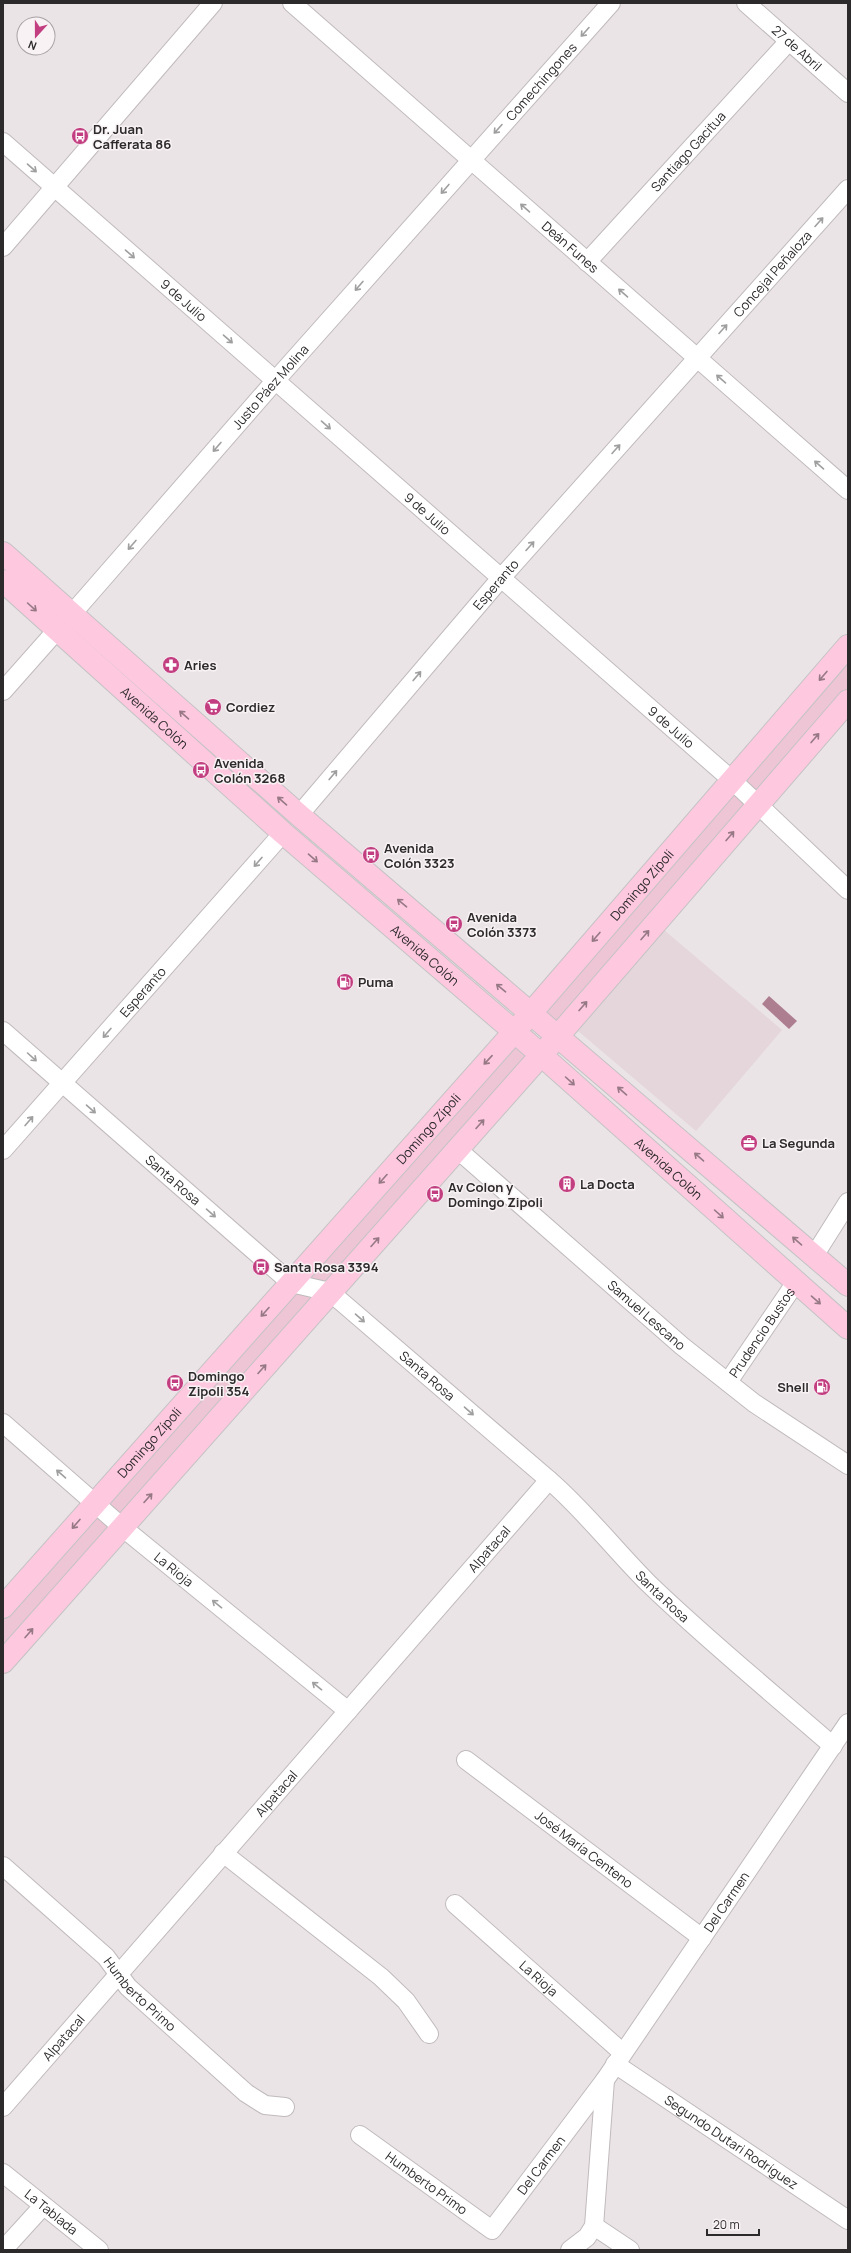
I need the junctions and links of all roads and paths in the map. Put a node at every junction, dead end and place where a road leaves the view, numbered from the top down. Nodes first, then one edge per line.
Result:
1 (213, 3) edge
2 (292, 3) edge
3 (612, 3) edge
4 (746, 3) edge
5 (789, 41) junction
6 (848, 93) edge
7 (3, 142) edge
8 (470, 159) junction
9 (55, 188) junction
10 (848, 190) edge
11 (3, 248) edge
12 (587, 262) junction
13 (697, 358) junction
14 (275, 381) junction
15 (848, 490) edge
16 (3, 552) edge
17 (501, 578) junction
18 (3, 581) edge
19 (64, 622) junction
20 (848, 646) edge
21 (3, 691) edge
22 (846, 707) edge
23 (732, 782) junction
24 (758, 804) junction
25 (299, 815) junction
26 (283, 833) junction
27 (848, 890) edge
28 (531, 1013) junction
29 (3, 1031) edge
30 (514, 1031) junction
31 (558, 1036) junction
32 (541, 1055) junction
33 (62, 1083) junction
34 (458, 1149) junction
35 (3, 1150) edge
36 (848, 1202) edge
37 (814, 1256) junction
38 (796, 1282) junction
39 (291, 1283) junction
40 (848, 1285) edge
41 (330, 1292) junction
42 (848, 1328) edge
43 (728, 1382) junction
44 (3, 1424) edge
45 (848, 1465) edge
46 (549, 1480) junction
47 (95, 1503) junction
48 (122, 1527) junction
49 (3, 1607) edge
50 (3, 1662) edge
51 (348, 1711) junction
52 (848, 1723) edge
53 (833, 1746) junction
54 (466, 1760) dead end
55 (223, 1853) junction
56 (3, 1866) edge
57 (455, 1904) dead end
58 (702, 1938) junction
59 (118, 1973) junction
60 (429, 2034) dead end
61 (619, 2059) junction
62 (605, 2080) junction
63 (3, 2107) edge
64 (285, 2107) dead end
65 (360, 2135) dead end
66 (3, 2173) edge
67 (43, 2206) junction
68 (848, 2220) edge
69 (594, 2226) junction
70 (492, 2230) joint
71 (3, 2250) edge
72 (99, 2250) edge
73 (570, 2250) edge
74 (630, 2250) edge

1 - 9 street
2 - 8 street, Deán Funes
3 -> 8 street, Comechingones
4 - 5 street, 27 de Abril
5 - 6 street, 27 de Abril
5 - 12 street, Santiago Gacitua
7 -> 9 street, 9 de Julio
12 -> 8 street, Deán Funes
8 -> 14 street, Justo Páez Molina
9 - 11 street
9 -> 14 street, 9 de Julio
13 -> 10 street, Concejal Peñaloza
13 -> 12 street, Deán Funes
15 -> 13 street, Deán Funes
17 -> 13 street, Esperanto
14 -> 17 street, 9 de Julio
14 -> 19 street, Justo Páez Molina
16 - 19 main road, Avenida Colón
17 - 23 street, 9 de Julio
25 -> 17 street, Esperanto
18 -> 19 main road, Avenida Colón
19 - 21 street, Justo Páez Molina
25 -> 19 main road, Avenida Colón
19 - 26 main road, Avenida Colón
20 -> 23 main road, Domingo Zípoli
24 -> 22 main road
23 - 24 street, 9 de Julio
23 -> 28 main road, Domingo Zípoli
24 - 27 street, 9 de Julio
31 -> 24 main road
28 -> 25 main road, Avenida Colón
26 -> 30 main road, Avenida Colón
26 -> 33 street, Esperanto
28 - 30 main road, Domingo Zípoli
28 - 31 main road, Avenida Colón
29 -> 33 street, Santa Rosa
30 - 32 main road, Avenida Colón
30 -> 39 main road, Domingo Zípoli
31 - 32 main road
37 -> 31 main road, Avenida Colón
34 -> 32 main road
32 -> 38 main road, Avenida Colón
35 -> 33 street, Esperanto
33 -> 39 street, Santa Rosa
41 -> 34 main road
34 - 43 street, Samuel Lescano
36 - 37 street
37 - 40 main road, Avenida Colón
38 -> 42 main road, Avenida Colón
38 - 43 street, Prudencio Bustos
39 - 41 street, Santa Rosa
39 -> 47 main road, Domingo Zípoli
41 -> 46 street, Santa Rosa
48 -> 41 main road
43 - 45 street, Samuel Lescano
47 -> 44 street, La Rioja
46 - 51 street, Alpatacal
46 - 53 street, Santa Rosa
47 - 48 street, La Rioja
47 -> 49 main road, Domingo Zípoli
50 -> 48 main road
51 -> 48 street, La Rioja
51 - 55 street, Alpatacal
52 - 53 street, Del Carmen
53 - 58 street, Del Carmen
54 - 58 street, José María Centeno
55 - 59 street, Alpatacal
55 - 60 street
56 - 59 street, Humberto Primo
57 - 61 street, La Rioja
58 - 61 street, Del Carmen
59 - 63 street, Alpatacal
59 - 64 street, Humberto Primo
61 - 62 street, Del Carmen
61 - 68 street, Segundo Dutari Rodríguez
62 - 69 street, Del Carmen
62 - 70 street, Del Carmen
65 - 70 street, Humberto Primo
66 - 67 street, La Tablada
67 - 71 street
67 - 72 street, La Tablada
69 - 73 street
69 - 74 street

